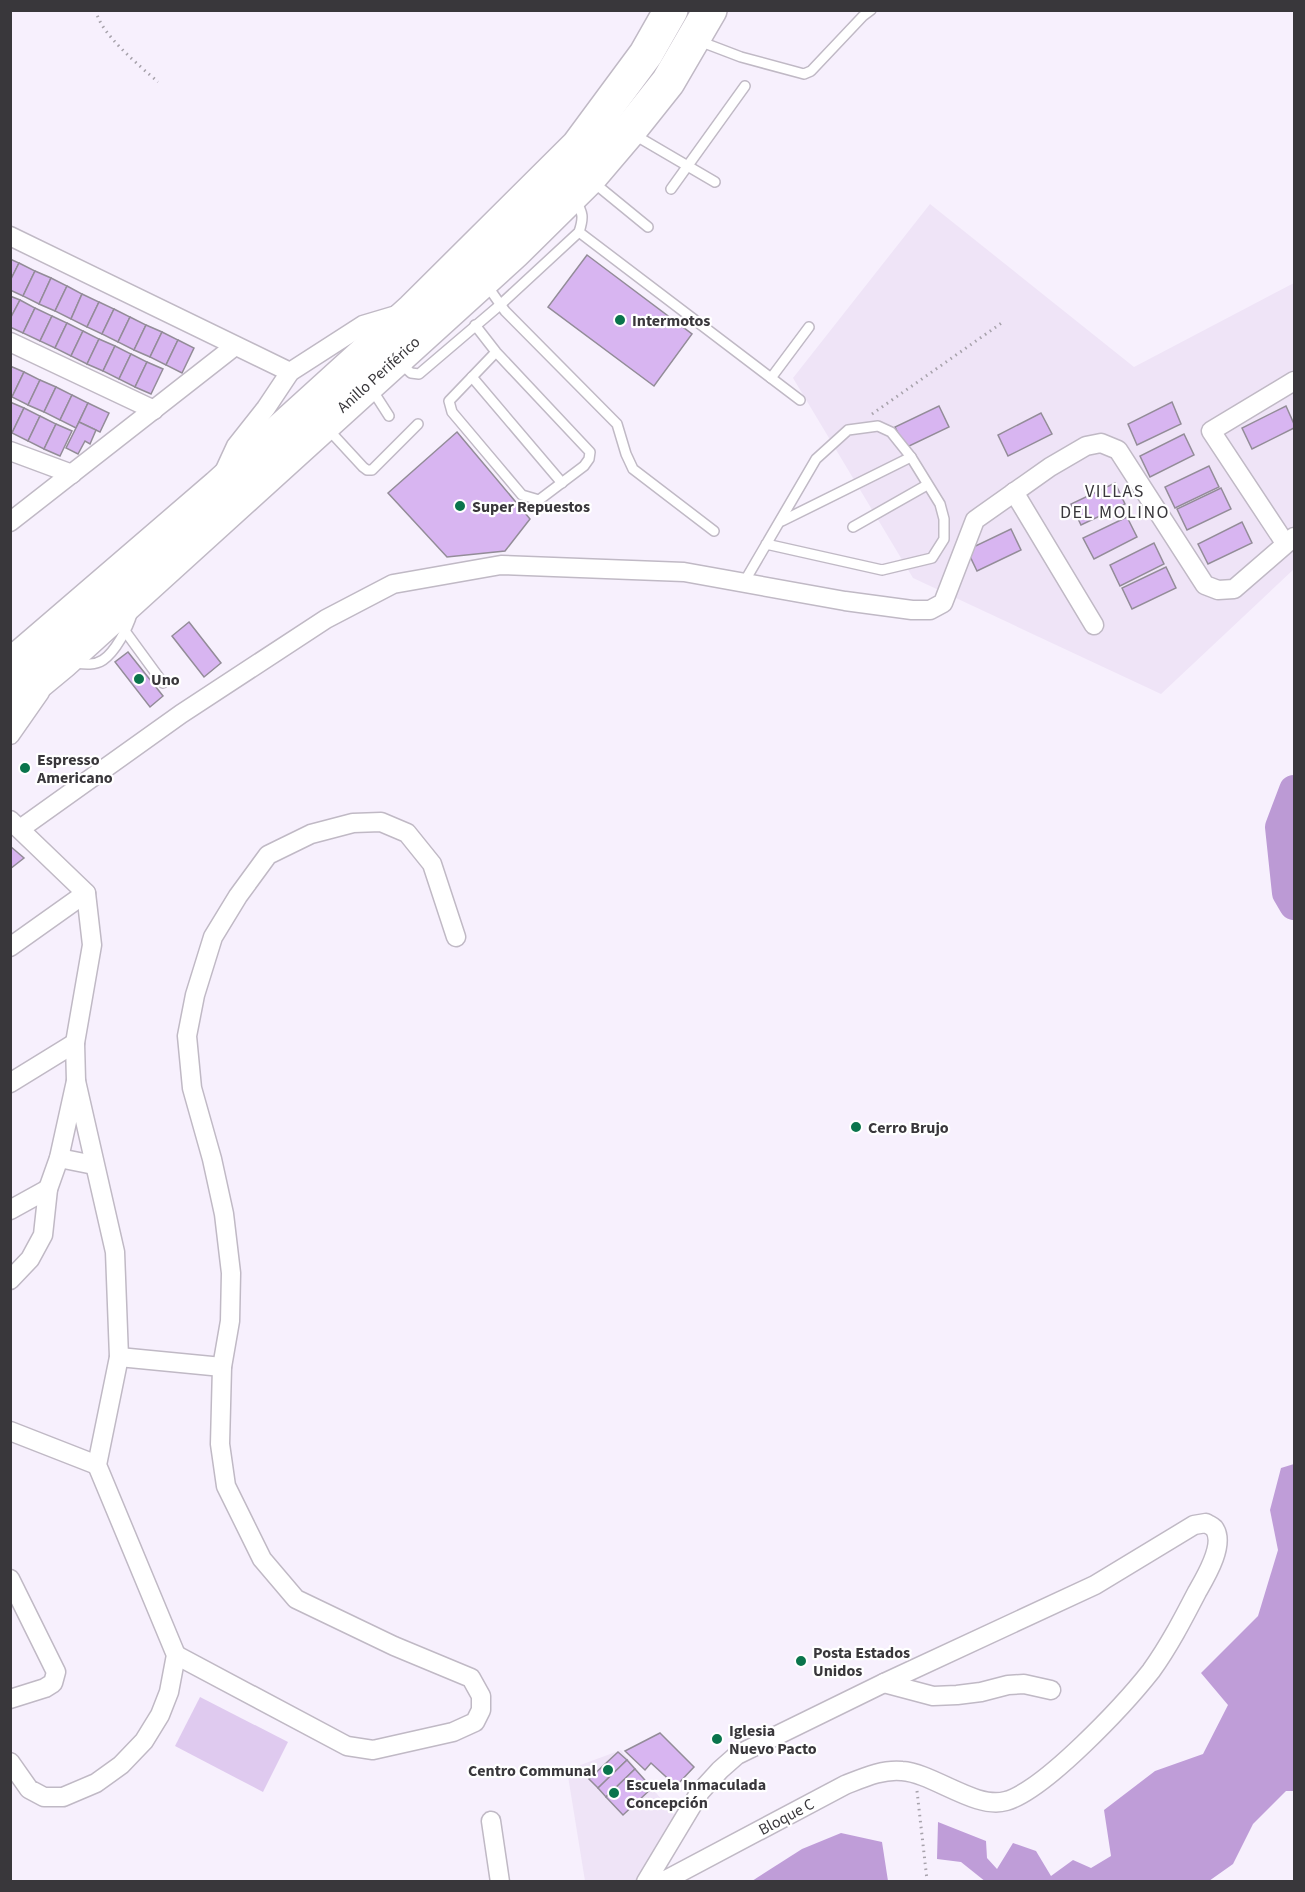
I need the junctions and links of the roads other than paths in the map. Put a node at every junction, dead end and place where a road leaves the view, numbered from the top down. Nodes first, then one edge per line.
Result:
1 (671, 10) edge
2 (710, 10) edge
3 (871, 10) edge
4 (694, 39) junction
5 (745, 86) dead end
6 (629, 131) junction
7 (689, 166) junction
8 (715, 182) dead end
9 (581, 186) junction
10 (671, 189) dead end
11 (648, 227) dead end
12 (579, 232) junction
13 (10, 236) edge
14 (491, 292) junction
15 (413, 310) junction
16 (475, 325) junction
17 (808, 327) dead end
18 (10, 342) edge
19 (235, 346) junction
20 (496, 352) junction
21 (394, 359) junction
22 (290, 372) junction
23 (472, 377) junction
24 (771, 378) junction
25 (1294, 381) edge
26 (368, 383) junction
27 (800, 400) dead end
28 (154, 410) junction
29 (389, 416) dead end
30 (324, 424) junction
31 (418, 424) dead end
32 (10, 451) edge
33 (911, 457) junction
34 (72, 474) junction
35 (562, 483) junction
36 (927, 485) junction
37 (218, 487) junction
38 (1014, 492) junction
39 (13, 514) edge
40 (782, 521) junction
41 (853, 527) dead end
42 (714, 531) dead end
43 (1290, 540) edge
44 (766, 544) junction
45 (743, 584) junction
46 (133, 598) junction
47 (1094, 625) dead end
48 (125, 631) junction
49 (58, 665) junction
50 (10, 666) edge
51 (163, 683) dead end
52 (10, 705) edge
53 (10, 735) edge
54 (15, 825) edge
55 (86, 893) junction
56 (456, 937) dead end
57 (10, 947) edge
58 (75, 1043) junction
59 (76, 1082) junction
60 (10, 1083) edge
61 (59, 1158) junction
62 (94, 1164) junction
63 (48, 1190) junction
64 (10, 1210) edge
65 (10, 1280) edge
66 (119, 1357) junction
67 (222, 1367) junction
68 (10, 1431) edge
69 (97, 1465) junction
70 (10, 1579) edge
71 (176, 1655) junction
72 (884, 1683) junction
73 (1051, 1689) dead end
74 (10, 1699) edge
75 (10, 1762) edge
76 (491, 1821) dead end
77 (500, 1881) edge
78 (646, 1881) edge
79 (662, 1881) edge

1 - 15 highway, Anillo Periférico
2 - 4 highway, Anillo Periférico
3 - 4 lane
4 - 6 highway, Anillo Periférico
5 - 7 lane
6 - 7 lane
6 - 9 highway, Anillo Periférico
7 - 8 lane
7 - 10 lane
9 - 11 lane
9 - 12 lane
9 - 14 highway, Anillo Periférico
12 - 14 lane
12 - 24 lane
13 - 19 street
14 - 16 lane
14 - 21 highway, Anillo Periférico
14 - 42 lane
15 - 22 street
15 - 37 highway, Anillo Periférico
16 - 20 lane
16 - 21 lane
17 - 24 lane
18 - 28 street
19 - 22 street
19 - 28 street
20 - 23 lane
20 - 35 lane
21 - 26 highway, Anillo Periférico
22 - 37 street
23 - 35 lane
23 - 35 lane
24 - 27 lane
25 - 43 street
26 - 29 lane
26 - 30 highway, Anillo Periférico
28 - 34 street
30 - 31 lane
30 - 46 highway, Anillo Periférico
32 - 34 street
33 - 36 lane
33 - 40 lane
33 - 40 lane
34 - 39 street
36 - 41 lane
36 - 44 lane
37 - 50 highway, Anillo Periférico
38 - 43 street
38 - 45 street
38 - 47 street
40 - 44 lane
44 - 45 lane
45 - 54 street
46 - 48 lane
46 - 49 highway, Anillo Periférico
48 - 49 lane
48 - 51 lane
49 - 52 highway, Anillo Periférico
49 - 53 street
54 - 55 street
55 - 57 street
55 - 58 street
56 - 67 street
58 - 59 street
58 - 60 street
59 - 61 street
59 - 62 street
61 - 62 street
61 - 63 street
62 - 66 street
63 - 64 street
63 - 65 street
66 - 67 street
66 - 69 street
67 - 71 street
68 - 69 street
69 - 71 street
70 - 74 street
71 - 75 street
72 - 73 street
72 - 78 street
72 - 79 street, Bloque C
76 - 77 street

